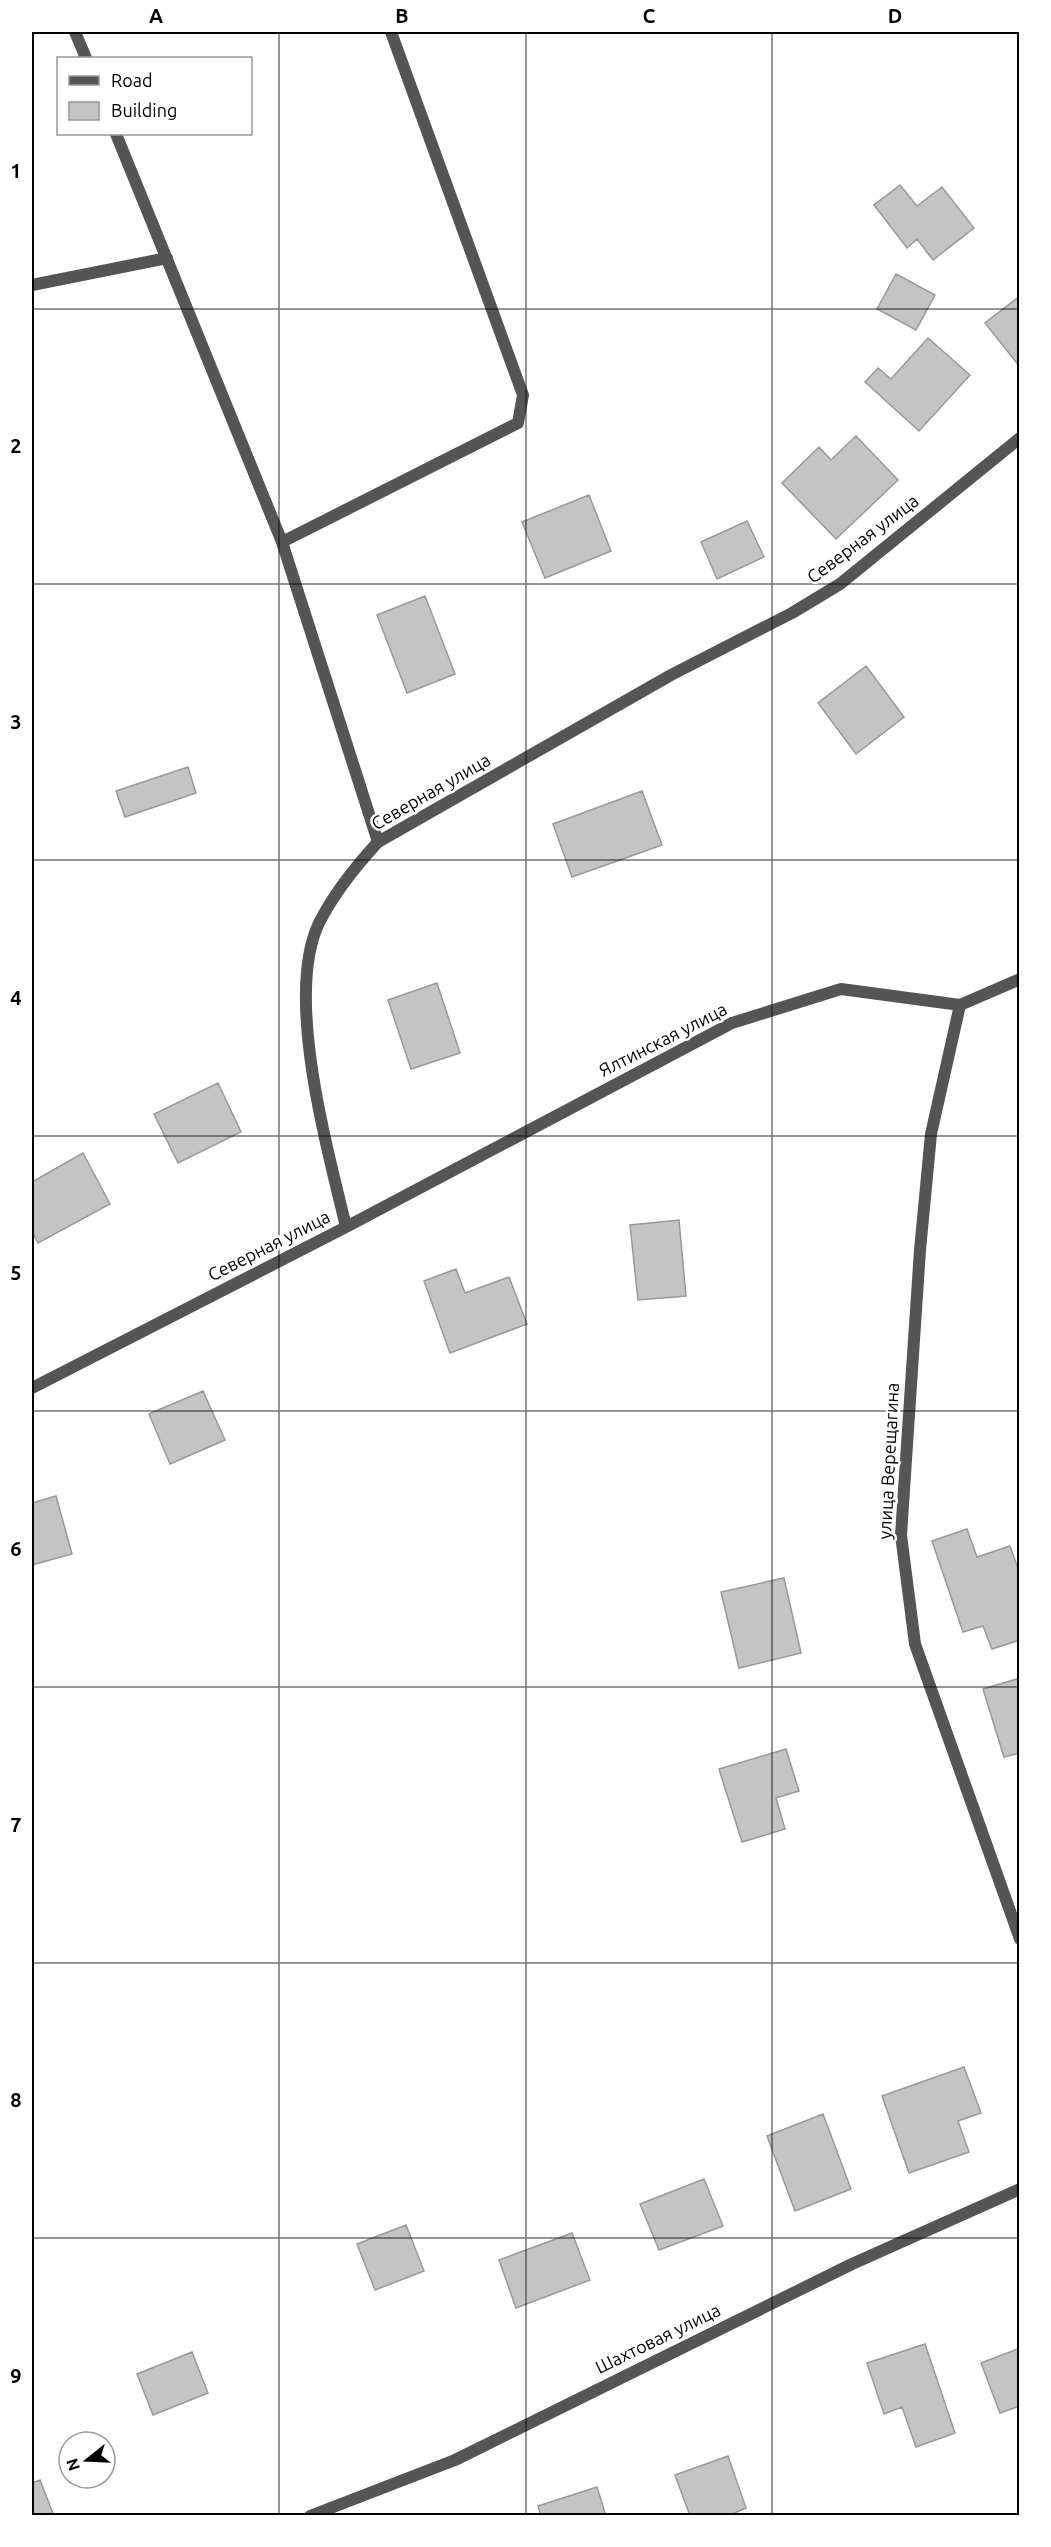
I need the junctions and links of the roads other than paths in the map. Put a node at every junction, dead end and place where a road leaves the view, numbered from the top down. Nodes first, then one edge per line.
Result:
1 (75, 32) edge
2 (391, 32) edge
3 (86, 57) edge
4 (116, 135) edge
5 (167, 258) junction
6 (32, 285) edge
7 (1020, 438) edge
8 (282, 542) junction
9 (378, 842) junction
10 (1020, 979) edge
11 (960, 1005) junction
12 (346, 1227) junction
13 (32, 1388) edge
14 (1020, 1939) edge
15 (1020, 2189) edge
16 (310, 2516) edge

1 - 3 street
2 - 8 street
4 - 5 street
5 - 6 street
5 - 8 street
7 - 9 street, Северная улица
8 - 9 street
9 - 12 street, Северная улица
10 - 11 street
11 - 12 street, Ялтинская улица
11 - 14 street, улица Верещагина
12 - 13 street, Северная улица
15 - 16 street, Шахтовая улица

